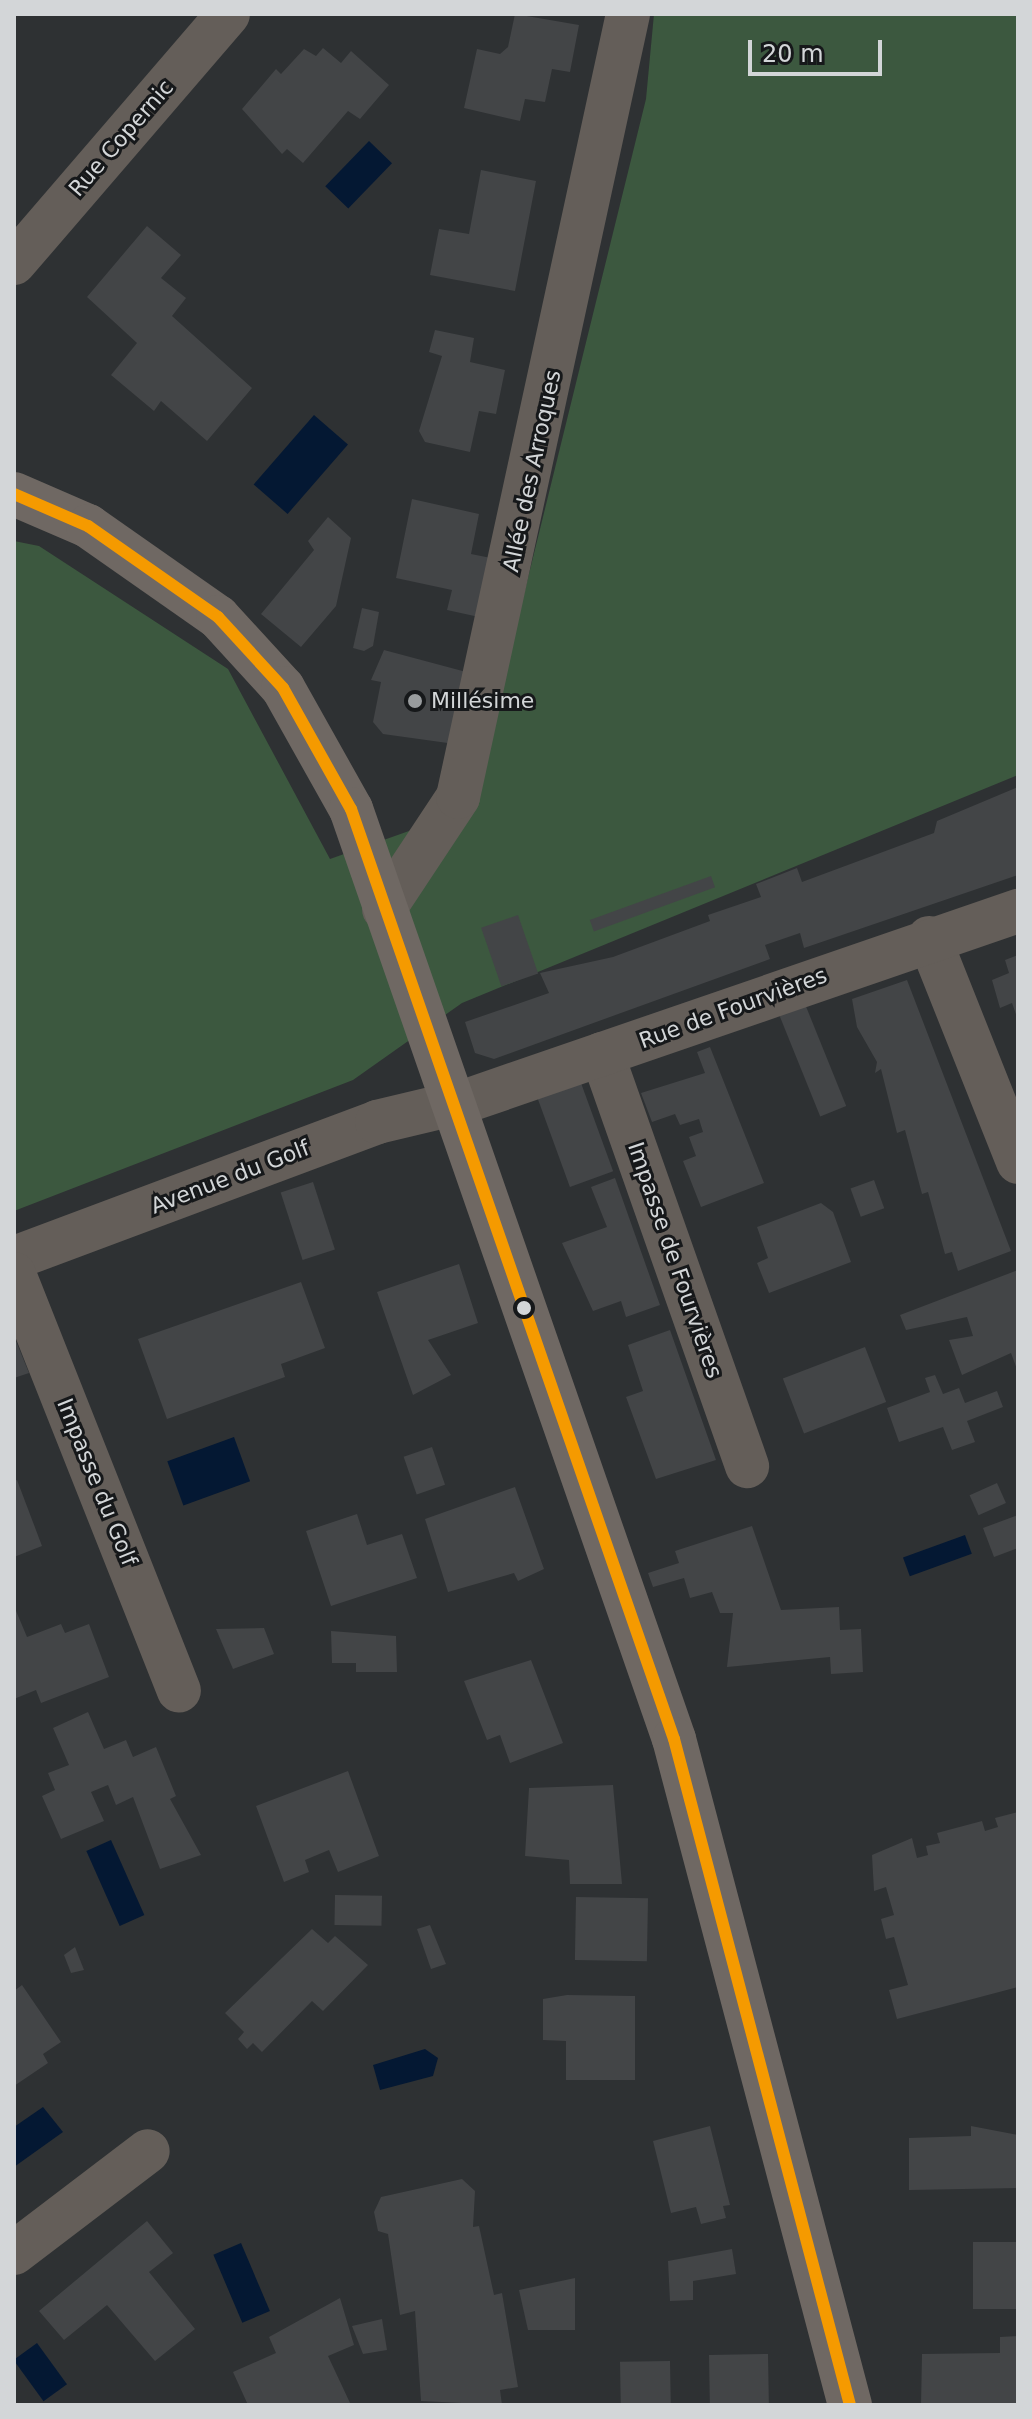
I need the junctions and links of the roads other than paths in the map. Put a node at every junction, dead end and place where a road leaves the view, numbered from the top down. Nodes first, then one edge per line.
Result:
1 (228, 14) edge
2 (628, 14) edge
3 (14, 263) edge
4 (14, 494) edge
5 (384, 909) junction
6 (1018, 911) edge
7 (929, 938) junction
8 (602, 1054) junction
9 (447, 1100) junction
10 (1018, 1162) edge
11 (14, 1258) edge
12 (14, 1274) edge
13 (747, 1466) dead end
14 (179, 1690) dead end
15 (148, 2151) dead end
16 (14, 2253) edge
17 (850, 2405) edge

1 - 3 street, Rue Copernic
2 - 5 street, Allée des Arroques
4 - 5 street
5 - 9 street
6 - 7 street, Rue de Fourvières
7 - 8 street, Rue de Fourvières
7 - 10 street
8 - 9 street, Rue de Fourvières
8 - 13 street, Impasse de Fourvières
9 - 11 street, Avenue du Golf
9 - 17 street
12 - 14 street, Impasse du Golf
15 - 16 street

